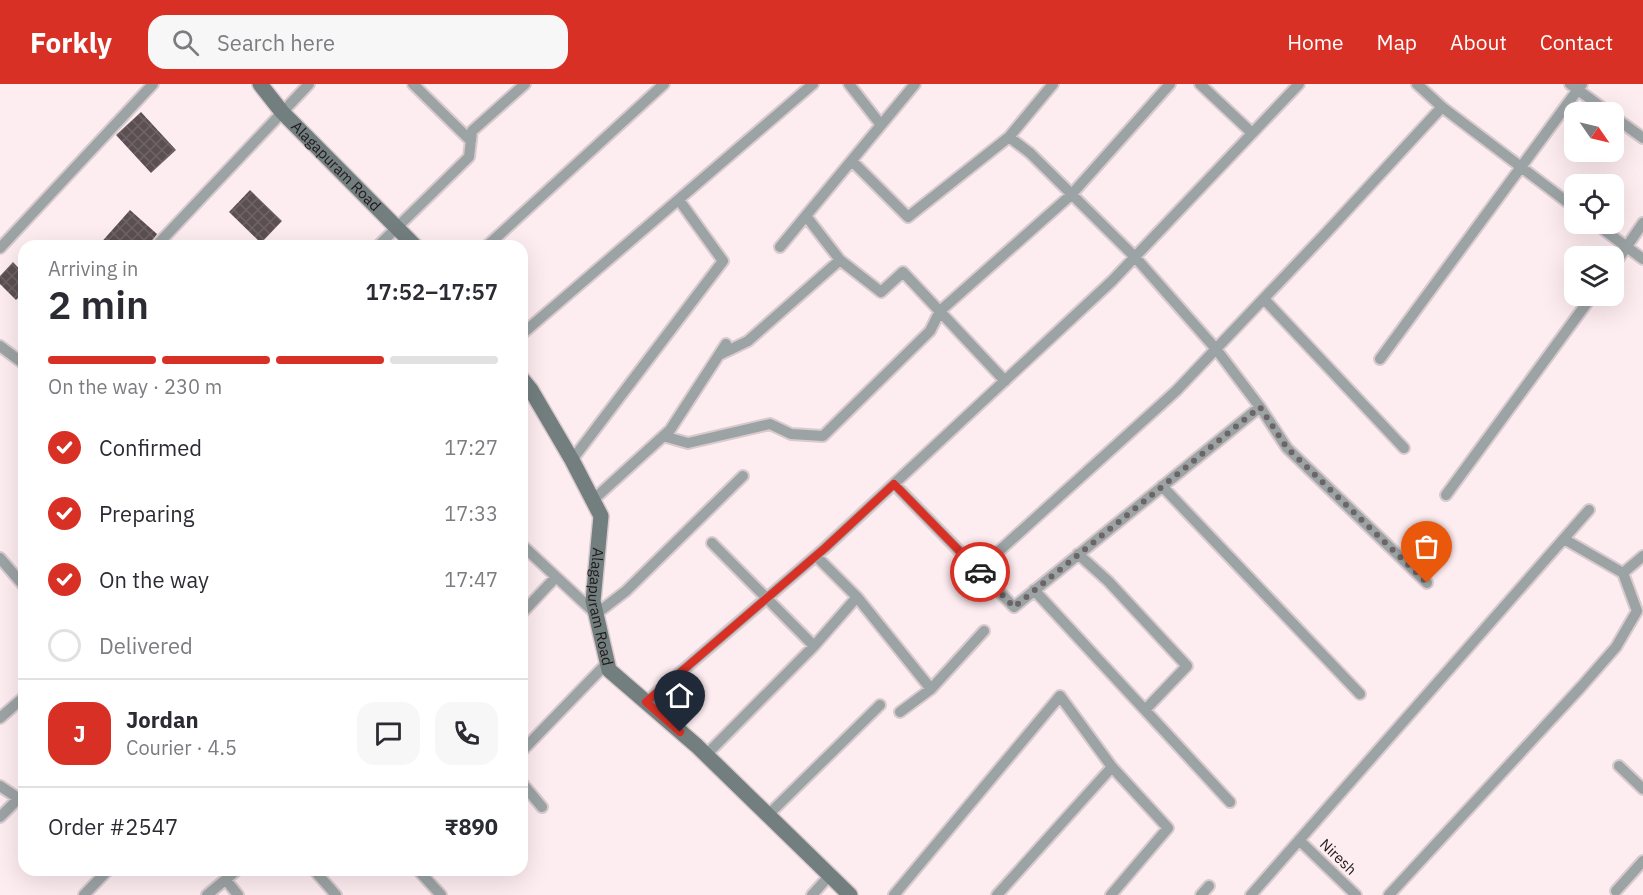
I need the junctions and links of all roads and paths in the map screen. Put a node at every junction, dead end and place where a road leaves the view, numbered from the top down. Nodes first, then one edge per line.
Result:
1 (153, 84) edge
2 (260, 84) edge
3 (309, 84) edge
4 (413, 84) edge
5 (525, 84) edge
6 (664, 84) edge
7 (813, 84) edge
8 (849, 84) edge
9 (915, 84) edge
10 (1053, 84) edge
11 (1170, 84) edge
12 (1200, 84) edge
13 (1299, 84) edge
14 (1417, 84) edge
15 (1576, 86) edge
16 (1596, 102) edge
17 (1442, 107) junction
18 (282, 112) junction
19 (1624, 124) edge
20 (881, 126) junction
21 (1252, 134) junction
22 (1009, 137) junction
23 (1643, 138) edge
24 (471, 141) junction
25 (852, 161) junction
26 (1520, 166) junction
27 (1071, 195) junction
28 (679, 200) junction
29 (1564, 200) edge
30 (806, 216) junction
31 (1643, 223) edge
32 (397, 226) junction
33 (1609, 234) edge
34 (162, 240) edge
35 (384, 240) edge
36 (410, 240) edge
37 (494, 240) edge
38 (780, 247) dead end
39 (1627, 247) junction
40 (0, 248) edge
41 (1624, 251) edge
42 (1135, 257) junction
43 (1643, 259) edge
44 (840, 260) junction
45 (1264, 299) junction
46 (1585, 306) edge
47 (940, 310) junction
48 (528, 329) edge
49 (726, 344) dead end
50 (0, 346) edge
51 (1216, 349) junction
52 (719, 355) junction
53 (1380, 359) dead end
54 (18, 360) edge
55 (1005, 381) junction
56 (528, 386) edge
57 (1260, 407) junction
58 (663, 436) junction
59 (1404, 448) dead end
60 (572, 460) junction
61 (743, 476) dead end
62 (894, 484) junction
63 (1162, 486) junction
64 (1446, 495) dead end
65 (593, 500) junction
66 (1590, 510) dead end
67 (1564, 539) junction
68 (712, 543) dead end
69 (528, 551) edge
70 (1078, 554) junction
71 (816, 556) junction
72 (1643, 556) edge
73 (0, 558) edge
74 (978, 570) junction
75 (1623, 573) junction
76 (556, 577) junction
77 (18, 579) edge
78 (1427, 583) dead end
79 (1034, 591) junction
80 (857, 597) junction
81 (767, 598) junction
82 (528, 607) edge
83 (596, 614) junction
84 (984, 631) dead end
85 (814, 646) junction
86 (607, 663) junction
87 (931, 689) junction
88 (1360, 694) dead end
89 (18, 702) edge
90 (646, 702) junction
91 (880, 705) dead end
92 (1145, 710) junction
93 (900, 712) dead end
94 (0, 718) edge
95 (528, 745) edge
96 (706, 755) junction
97 (1619, 766) dead end
98 (1112, 767) junction
99 (0, 786) edge
100 (1643, 789) edge
101 (528, 790) edge
102 (18, 795) edge
103 (18, 802) edge
104 (1230, 802) dead end
105 (542, 807) dead end
106 (768, 814) junction
107 (0, 817) edge
108 (1299, 840) junction
109 (1643, 861) edge
110 (830, 875) junction
111 (102, 876) edge
112 (230, 876) edge
113 (319, 876) edge
114 (424, 876) edge
115 (226, 880) junction
116 (1209, 886) dead end
117 (1616, 891) dead end
118 (898, 894) edge
119 (84, 895) edge
120 (207, 895) edge
121 (238, 895) edge
122 (336, 895) edge
123 (441, 895) edge
124 (812, 895) edge
125 (850, 895) edge
126 (997, 895) edge
127 (1111, 895) edge
128 (1201, 895) edge
129 (1251, 895) edge
130 (1356, 895) edge
131 (1389, 895) edge

1 - 40 street
2 - 18 main road, Alagapuram Road
3 - 18 street
4 - 24 street
5 - 24 street
6 - 37 street
7 - 28 street
8 - 20 street
9 - 20 street
10 - 22 street
11 - 27 street
12 - 21 street
13 - 21 street
14 - 17 street
15 - 16 street
15 - 26 street
17 - 26 street
17 - 45 street
18 - 32 main road, Alagapuram Road
18 - 34 street
19 - 23 street
20 - 25 street
21 - 42 street
22 - 25 street
22 - 27 street
24 - 32 street
25 - 30 street
26 - 29 street
26 - 53 street
27 - 42 street
27 - 47 street
28 - 48 street
28 - 60 street
30 - 38 street
30 - 44 street
31 - 39 street
32 - 35 street
32 - 36 main road, Alagapuram Road
33 - 39 street
39 - 41 street
39 - 43 street
42 - 51 street
42 - 55 street
44 - 47 street
44 - 52 street
45 - 51 street
45 - 59 street
46 - 64 street
47 - 55 street
47 - 58 street
49 - 52 street
50 - 54 street
51 - 57 street
51 - 74 street
52 - 58 street
55 - 62 street
56 - 60 main road, Alagapuram Road
57 - 63 street
57 - 78 street
58 - 65 street
60 - 65 main road, Alagapuram Road
61 - 83 street
62 - 71 street
62 - 74 street
63 - 70 street
63 - 88 street
65 - 83 main road, Alagapuram Road
66 - 67 street
67 - 75 street
67 - 108 street
68 - 81 street
69 - 76 street
70 - 79 street
70 - 92 street
71 - 80 street
71 - 81 street
72 - 75 street
73 - 77 street
74 - 79 street
75 - 131 street
76 - 82 street
76 - 83 street
79 - 92 street
80 - 85 street
80 - 87 street
81 - 85 street
81 - 90 street
83 - 86 main road, Alagapuram Road
84 - 87 street
85 - 96 street
86 - 90 main road, Alagapuram Road
86 - 95 street
87 - 93 street
89 - 94 street
90 - 96 main road, Alagapuram Road
91 - 106 street
92 - 104 street
96 - 106 main road, Alagapuram Road
97 - 100 street
98 - 118 street
98 - 126 street
98 - 127 street
99 - 102 street
101 - 105 street
103 - 107 street
106 - 110 main road, Alagapuram Road
108 - 129 street
108 - 130 street, Niresh
109 - 117 street
110 - 124 street
110 - 125 main road, Alagapuram Road
111 - 119 street
112 - 115 street
113 - 122 street
114 - 123 street
115 - 120 street
115 - 121 street
116 - 128 street

